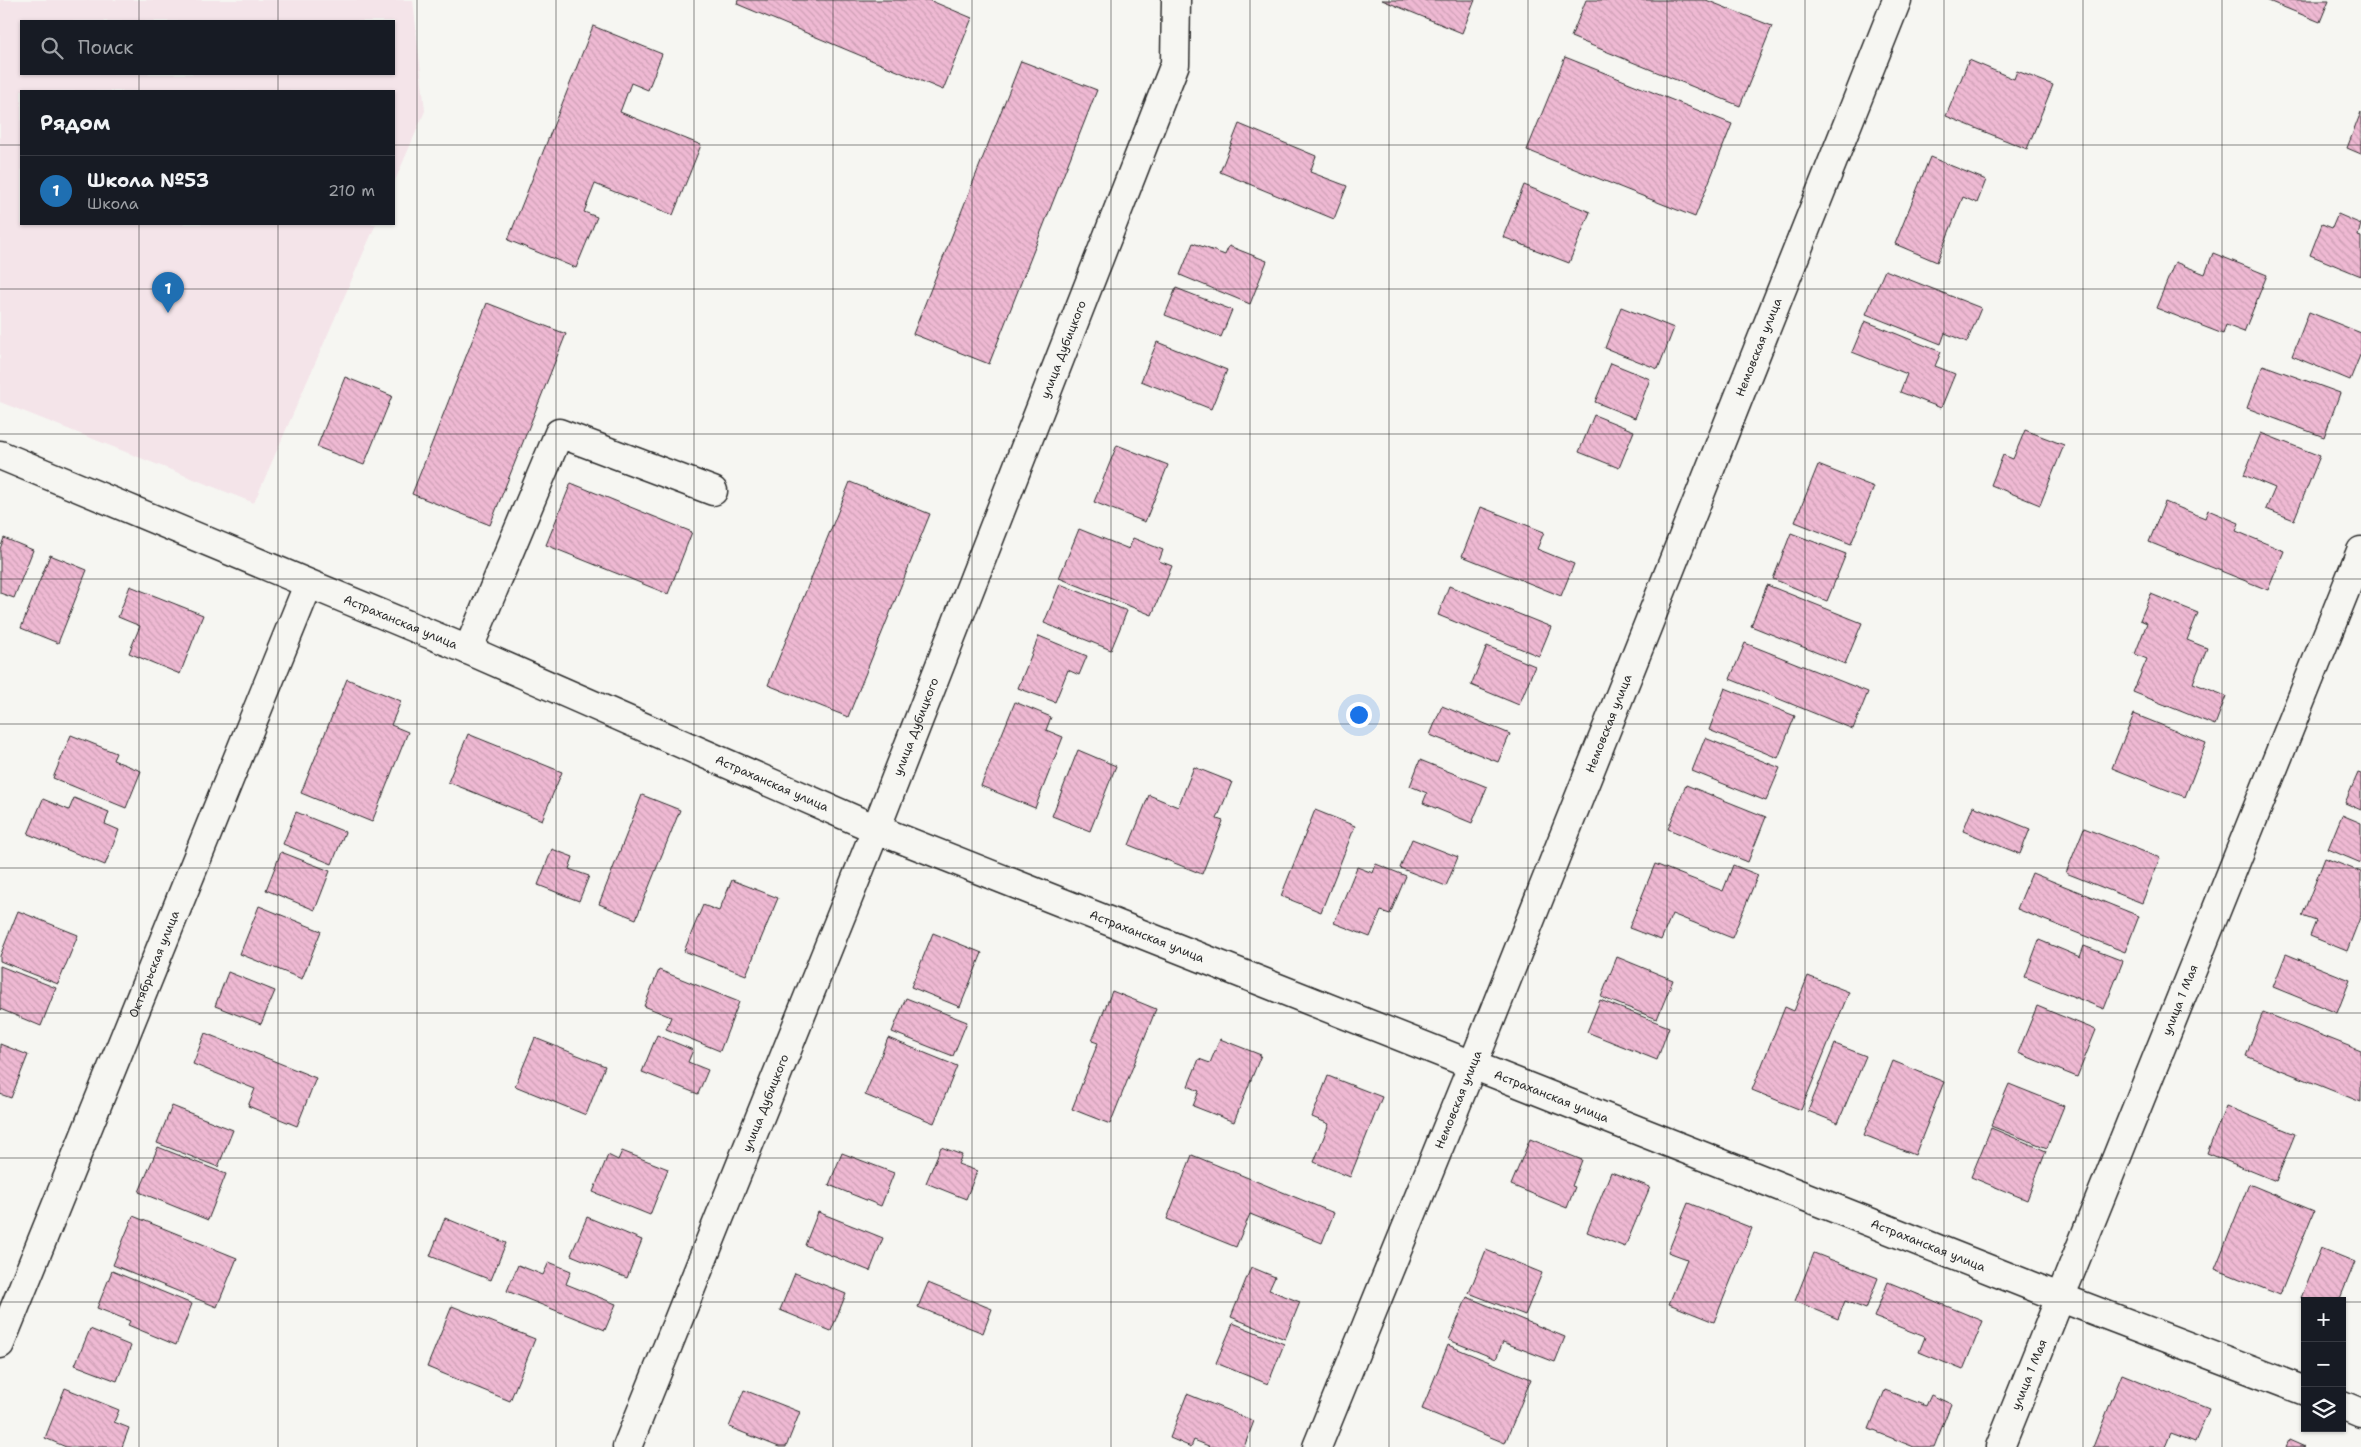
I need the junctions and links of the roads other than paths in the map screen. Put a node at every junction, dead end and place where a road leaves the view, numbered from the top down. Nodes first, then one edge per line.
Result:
1 (1176, 0) edge
2 (1897, 0) edge
3 (0, 455) edge
4 (713, 491) dead end
5 (2361, 551) edge
6 (308, 585) junction
7 (468, 650) junction
8 (876, 829) junction
9 (1473, 1064) junction
10 (2059, 1298) junction
11 (0, 1344) edge
12 (2301, 1389) edge
13 (2346, 1407) edge
14 (2361, 1413) edge
15 (627, 1447) edge
16 (1317, 1447) edge
17 (2000, 1447) edge

1 - 8 street, улица Дубицкого
2 - 9 street, Немовская улица
3 - 6 street, Астраханская улица
4 - 7 street
5 - 10 street, улица 1 Мая
6 - 7 street, Астраханская улица
6 - 11 street, Октябрьская улица
7 - 8 street, Астраханская улица
8 - 9 street, Астраханская улица
8 - 15 street, улица Дубицкого
9 - 10 street, Астраханская улица
9 - 16 street, Немовская улица
10 - 12 street, Астраханская улица
10 - 17 street, улица 1 Мая
13 - 14 street

